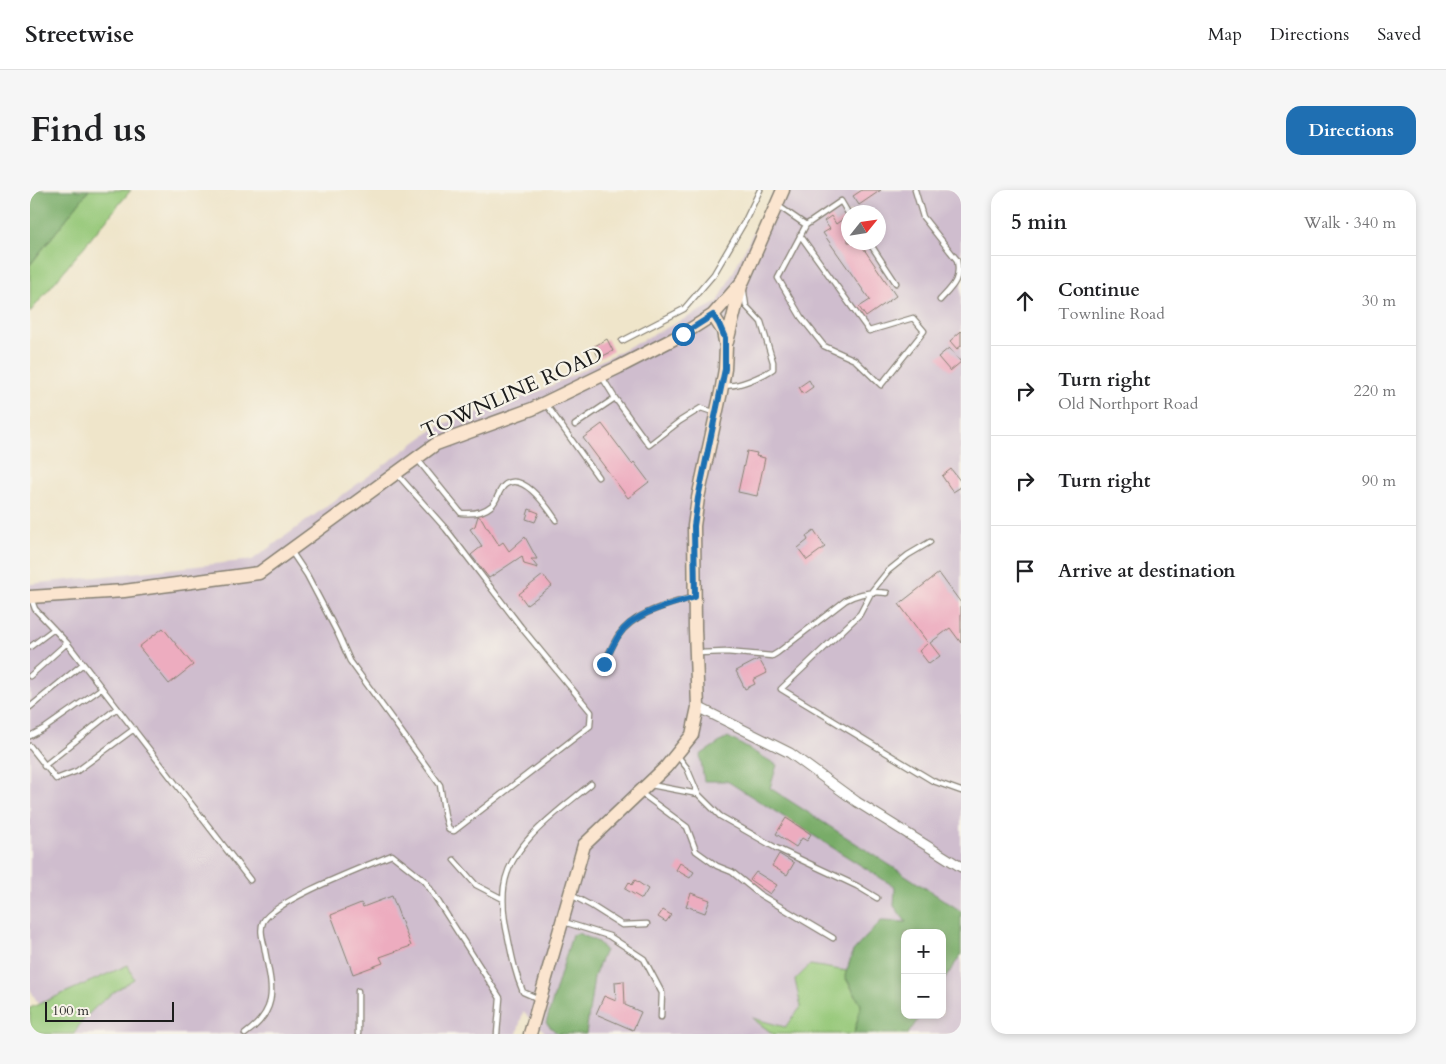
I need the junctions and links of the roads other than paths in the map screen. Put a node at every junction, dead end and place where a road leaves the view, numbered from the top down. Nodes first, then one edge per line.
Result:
1 (760, 190) edge
2 (915, 190) edge
3 (779, 194) edge
4 (842, 205) edge
5 (806, 225) junction
6 (800, 236) junction
7 (874, 250) edge
8 (742, 281) junction
9 (896, 282) dead end
10 (940, 300) dead end
11 (713, 315) junction
12 (622, 341) dead end
13 (726, 347) junction
14 (601, 376) junction
15 (722, 385) junction
16 (614, 398) junction
17 (545, 402) junction
18 (716, 414) junction
19 (575, 425) dead end
20 (417, 458) junction
21 (396, 474) junction
22 (598, 477) dead end
23 (556, 520) dead end
24 (930, 542) dead end
25 (291, 550) junction
26 (872, 591) junction
27 (887, 593) dead end
28 (30, 597) edge
29 (695, 597) junction
30 (54, 629) junction
31 (67, 643) junction
32 (30, 648) edge
33 (696, 653) junction
34 (83, 664) junction
35 (604, 664) dead end
36 (30, 676) edge
37 (102, 688) junction
38 (30, 707) edge
39 (698, 707) junction
40 (117, 708) junction
41 (134, 729) junction
42 (30, 736) edge
43 (30, 746) edge
44 (676, 754) junction
45 (44, 766) junction
46 (591, 784) dead end
47 (644, 788) junction
48 (961, 791) edge
49 (698, 794) junction
50 (454, 860) dead end
51 (961, 867) edge
52 (250, 880) dead end
53 (570, 895) junction
54 (877, 898) dead end
55 (503, 899) junction
56 (562, 921) junction
57 (647, 924) dead end
58 (833, 938) dead end
59 (358, 991) dead end
60 (540, 999) junction
61 (662, 1017) dead end
62 (245, 1034) edge
63 (358, 1034) edge
64 (497, 1034) edge
65 (530, 1034) edge

1 - 12 lane
2 - 10 lane
3 - 5 lane
3 - 8 main road, TOWNLINE ROAD
4 - 5 lane
5 - 6 lane
6 - 6 lane
7 - 9 lane
8 - 11 main road, TOWNLINE ROAD
8 - 13 main road
8 - 15 lane
11 - 13 main road
11 - 14 main road, TOWNLINE ROAD
13 - 15 main road
14 - 16 lane
14 - 17 main road, TOWNLINE ROAD
15 - 18 main road
16 - 18 lane
16 - 19 lane
17 - 20 main road, TOWNLINE ROAD
17 - 22 lane
18 - 29 main road
20 - 21 main road, TOWNLINE ROAD
20 - 23 lane
21 - 25 main road, TOWNLINE ROAD
21 - 25 lane
24 - 26 lane
25 - 28 main road, TOWNLINE ROAD
26 - 27 lane
26 - 33 lane
26 - 48 lane
28 - 30 lane
29 - 33 main road
29 - 35 lane
30 - 31 lane
30 - 32 lane
31 - 34 lane
31 - 36 lane
33 - 39 main road
34 - 37 lane
34 - 38 lane
37 - 40 lane
37 - 42 lane
39 - 44 main road
39 - 51 street
40 - 41 lane
40 - 45 lane
41 - 45 lane
41 - 52 lane
43 - 45 lane
44 - 47 main road
44 - 49 lane
46 - 55 lane
47 - 49 lane
47 - 53 main road
47 - 58 lane
49 - 54 lane
50 - 55 lane
53 - 56 main road
53 - 57 lane
55 - 60 lane
56 - 60 main road
56 - 61 lane
59 - 63 lane
60 - 65 main road
62 - 64 lane

